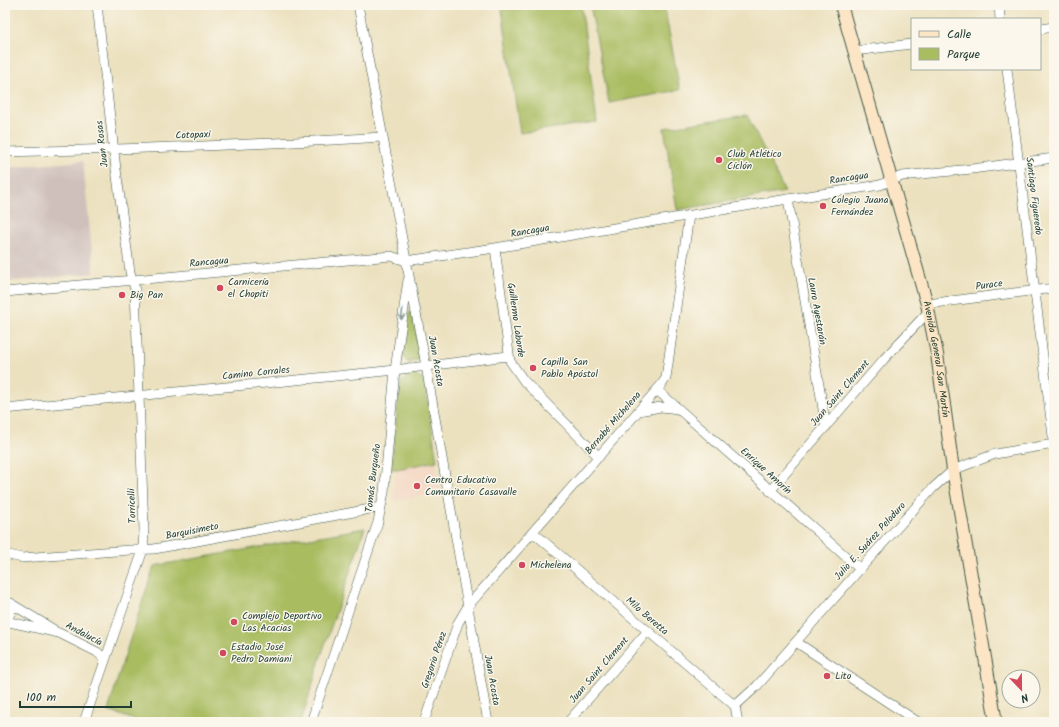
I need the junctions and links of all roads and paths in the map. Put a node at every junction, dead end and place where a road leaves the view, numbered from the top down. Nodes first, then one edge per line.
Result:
1 (97, 5) edge
2 (358, 5) edge
3 (841, 5) edge
4 (999, 5) edge
5 (1000, 18) edge
6 (1054, 27) edge
7 (1041, 29) edge
8 (911, 44) edge
9 (854, 52) junction
10 (1007, 70) edge
11 (382, 137) junction
12 (114, 150) junction
13 (5, 152) edge
14 (1054, 158) edge
15 (1018, 163) junction
16 (892, 180) junction
17 (788, 199) junction
18 (689, 215) junction
19 (495, 248) junction
20 (406, 261) junction
21 (409, 276) junction
22 (132, 280) junction
23 (1054, 288) edge
24 (1034, 290) junction
25 (5, 292) edge
26 (928, 308) junction
27 (508, 356) junction
28 (426, 366) junction
29 (395, 370) junction
30 (657, 390) junction
31 (138, 396) junction
32 (5, 409) edge
33 (679, 409) junction
34 (638, 411) junction
35 (826, 426) junction
36 (1054, 444) edge
37 (599, 457) junction
38 (953, 470) junction
39 (770, 490) junction
40 (381, 507) junction
41 (532, 532) junction
42 (143, 550) junction
43 (5, 554) edge
44 (860, 569) junction
45 (8, 601) edge
46 (468, 606) junction
47 (5, 620) edge
48 (647, 632) junction
49 (59, 633) junction
50 (796, 642) junction
51 (105, 659) junction
52 (735, 706) junction
53 (84, 722) edge
54 (311, 722) edge
55 (424, 722) edge
56 (488, 722) edge
57 (568, 722) edge
58 (738, 722) edge
59 (918, 722) edge
60 (996, 722) edge

1 - 12 street, Juan Rosas
2 - 11 street, Juan Acosta
3 - 9 main road, Avenida General San Martín
4 - 5 street
6 - 7 street
8 - 9 street
9 - 16 main road, Avenida General San Martín
10 - 15 street, Santiago Figueredo
11 - 12 street, Cotopaxi
11 - 20 street, Juan Acosta
12 - 13 street, Cotopaxi
12 - 22 street, Juan Rosas
14 - 15 street, Rancagua
15 - 16 street, Rancagua
15 - 24 street, Santiago Figueredo
16 - 17 street, Rancagua
16 - 26 main road, Avenida General San Martín
17 - 18 street, Rancagua
17 - 35 street, Lauro Ayestarán
18 - 19 street, Rancagua
18 - 30 street, Bernabé Michelena
19 - 20 street, Rancagua
19 - 27 street, Guillermo Laborde
20 - 21 street, Juan Acosta
20 - 22 street, Rancagua
21 - 28 street, Juan Acosta
21 -> 29 street, Tomás Burgueño
22 - 25 street, Rancagua
22 - 31 street, Torricelli
23 - 24 street, Purace
24 - 26 street, Purace
24 - 36 street, Santiago Figueredo
26 - 35 street, Juan Saint Clement
26 - 38 main road, Avenida General San Martín
27 - 28 street, Camino Corrales
27 - 37 street, Guillermo Laborde
28 - 29 street, Camino Corrales
28 - 46 street, Juan Acosta
29 - 31 street, Camino Corrales
29 - 40 street, Tomás Burgueño
30 - 33 street, Enrique Amorín
30 - 34 street, Bernabé Michelena
31 - 32 street, Camino Corrales
31 - 42 street, Torricelli
33 - 34 street
33 - 39 street, Enrique Amorín
34 - 37 street, Bernabé Michelena
35 - 39 street, Juan Saint Clement
36 - 38 street, Julio E. Suárez Peloduro
37 - 41 street, Bernabé Michelena
38 - 44 street, Julio E. Suárez Peloduro
38 - 60 main road, Avenida General San Martín
39 - 44 street, Enrique Amorín
40 - 42 street, Barquisimeto
40 - 54 street, Tomás Burgueño
41 - 46 street, Bernabé Michelena
41 - 48 street, Milo Beretta
42 - 43 street, Barquisimeto
42 - 51 street, Torricelli
44 - 50 street, Julio E. Suárez Peloduro
45 - 47 street, Andalucía
45 - 49 street
46 - 55 street, Gregorio Pérez
46 - 56 street, Juan Acosta
47 - 49 street, Andalucía
48 - 52 street, Milo Beretta
48 - 57 street, Juan Saint Clement
49 - 51 street, Andalucía
50 - 52 street, Julio E. Suárez Peloduro
50 - 59 street
51 - 53 street, Torricelli
52 - 58 street

